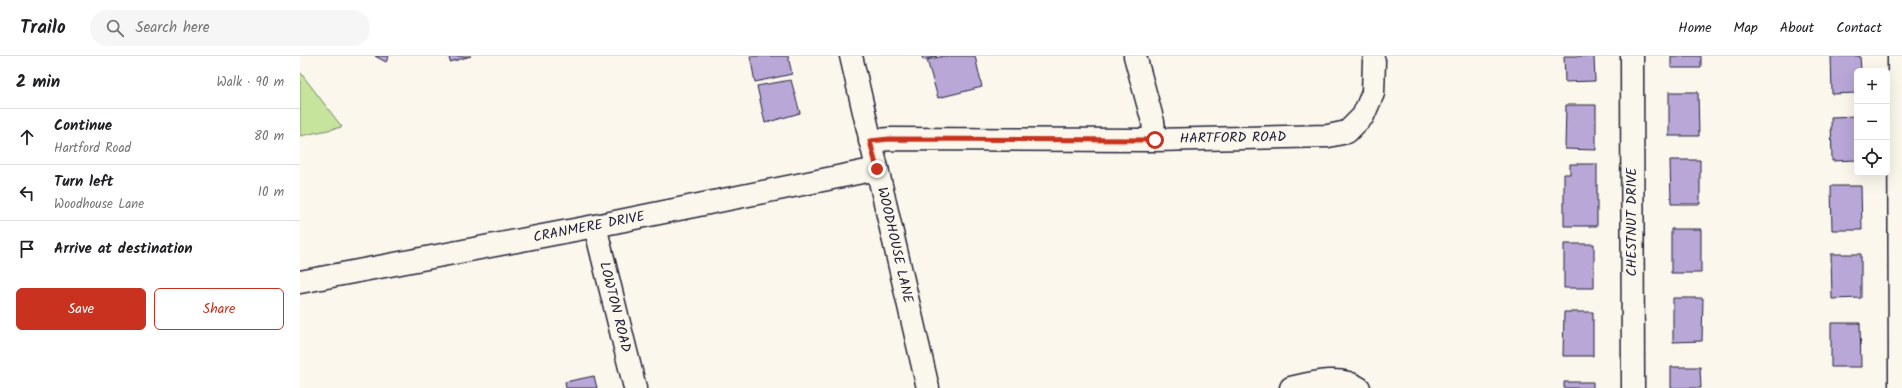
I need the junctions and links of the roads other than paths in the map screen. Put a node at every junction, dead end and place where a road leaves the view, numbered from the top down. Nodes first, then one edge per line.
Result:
1 (851, 56) edge
2 (1135, 56) edge
3 (1632, 56) edge
4 (1899, 56) edge
5 (1374, 60) dead end
6 (1155, 140) junction
7 (870, 141) junction
8 (877, 169) junction
9 (595, 226) junction
10 (300, 282) edge
11 (635, 388) edge
12 (928, 388) edge
13 (1291, 388) edge
14 (1359, 388) edge
15 (1633, 388) edge
16 (1900, 388) edge

1 - 7 street, WOODHOUSE LANE
2 - 6 street
3 - 15 street, CHESTNUT DRIVE
4 - 16 street
5 - 6 street, HARTFORD ROAD
6 - 7 street, HARTFORD ROAD
7 - 8 street, WOODHOUSE LANE
8 - 9 street, CRANMERE DRIVE
8 - 12 street, WOODHOUSE LANE
9 - 10 street, CRANMERE DRIVE
9 - 11 street, LOWTON ROAD
13 - 14 street

